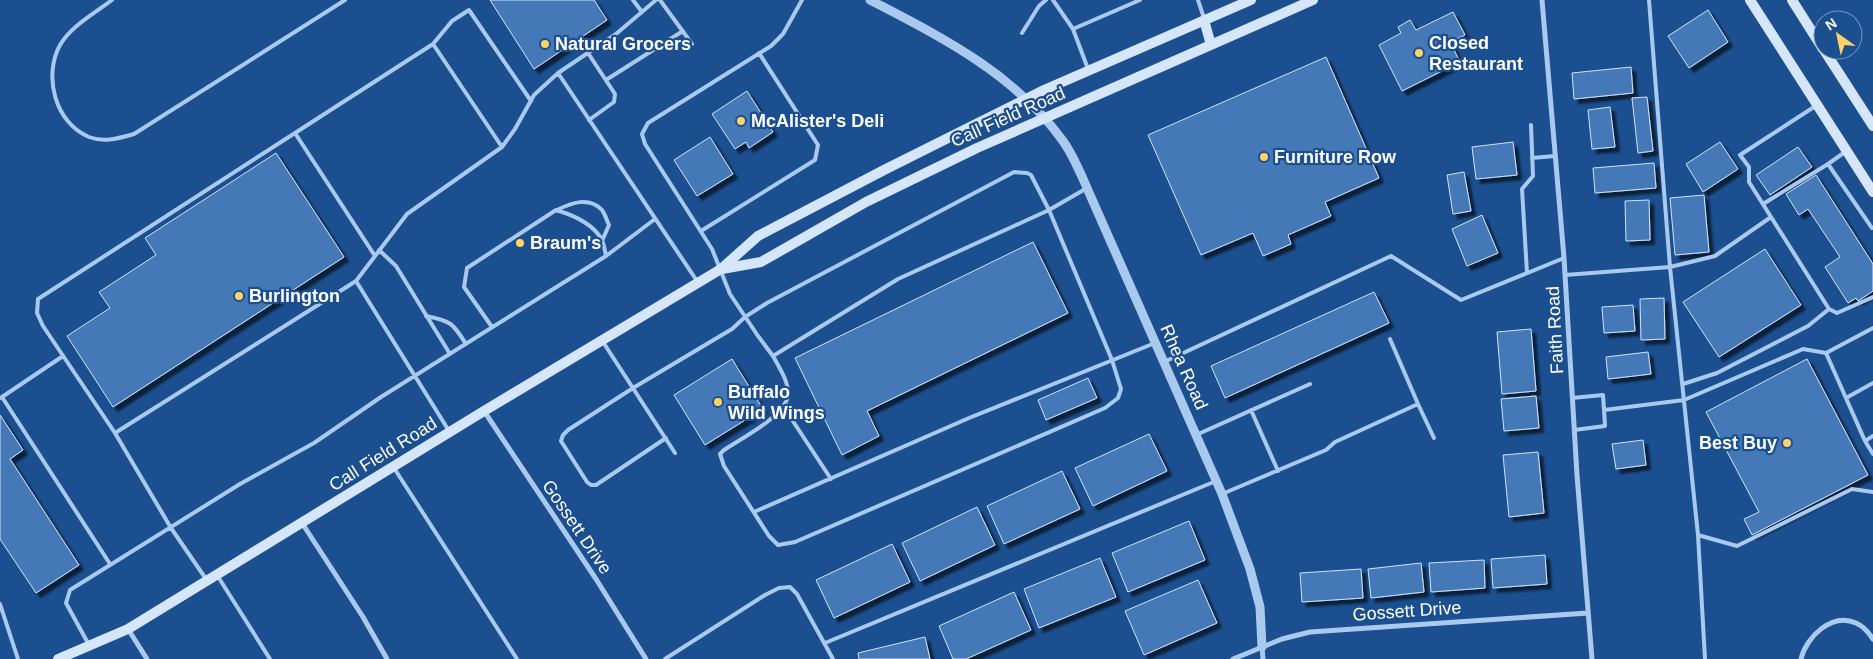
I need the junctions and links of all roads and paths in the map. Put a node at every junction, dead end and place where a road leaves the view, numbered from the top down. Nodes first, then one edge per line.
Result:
1 (112, 0) edge
2 (345, 0) edge
3 (633, 0) edge
4 (658, 0) edge
5 (802, 0) edge
6 (870, 0) edge
7 (1046, 0) edge
8 (1053, 0) edge
9 (1140, 0) edge
10 (1198, 0) edge
11 (1251, 0) edge
12 (1313, 0) edge
13 (1542, 0) edge
14 (1649, 0) edge
15 (1750, 0) edge
16 (1792, 0) edge
17 (642, 12) junction
18 (1204, 20) junction
19 (1073, 30) junction
20 (683, 31) junction
21 (1022, 33) dead end
22 (1813, 33) edge
23 (433, 44) junction
24 (692, 44) dead end
25 (1211, 45) junction
26 (588, 53) junction
27 (759, 53) junction
28 (1830, 60) edge
29 (1088, 71) junction
30 (558, 73) junction
31 (606, 80) junction
32 (531, 101) junction
33 (1030, 102) junction
34 (1817, 104) junction
35 (1044, 118) junction
36 (589, 120) junction
37 (1530, 125) dead end
38 (1873, 126) edge
39 (295, 133) junction
40 (502, 147) junction
41 (1847, 151) junction
42 (1555, 156) junction
43 (1532, 158) junction
44 (1828, 164) junction
45 (1087, 188) junction
46 (1873, 192) edge
47 (1763, 204) junction
48 (556, 210) junction
49 (1049, 210) junction
50 (1771, 217) junction
51 (655, 219) junction
52 (1872, 228) edge
53 (701, 231) junction
54 (602, 240) junction
55 (379, 250) junction
56 (375, 256) junction
57 (606, 256) junction
58 (1564, 258) junction
59 (1670, 267) junction
60 (721, 269) junction
61 (1527, 273) junction
62 (1565, 275) junction
63 (356, 281) junction
64 (698, 283) junction
65 (1873, 297) edge
66 (1828, 309) junction
67 (426, 316) junction
68 (745, 317) junction
69 (492, 327) junction
70 (1873, 328) edge
71 (1390, 338) dead end
72 (602, 340) junction
73 (1155, 343) junction
74 (466, 344) junction
75 (1826, 353) junction
76 (450, 354) junction
77 (63, 356) junction
78 (773, 356) junction
79 (1112, 360) junction
80 (1164, 362) junction
81 (415, 376) junction
82 (1873, 383) edge
83 (1310, 384) dead end
84 (1683, 384) junction
85 (633, 388) junction
86 (1, 398) edge
87 (1572, 398) junction
88 (1846, 398) junction
89 (1684, 400) junction
90 (1418, 404) junction
91 (783, 406) junction
92 (1251, 410) junction
93 (1604, 410) junction
94 (484, 411) junction
95 (1574, 430) junction
96 (450, 432) junction
97 (115, 433) junction
98 (1196, 435) junction
99 (1873, 436) edge
100 (666, 438) junction
101 (1434, 438) dead end
102 (1865, 441) junction
103 (675, 453) dead end
104 (1873, 454) edge
105 (393, 467) junction
106 (1278, 471) junction
107 (831, 480) junction
108 (1216, 482) junction
109 (1873, 492) edge
110 (1222, 494) junction
111 (754, 512) junction
112 (302, 523) junction
113 (171, 528) junction
114 (1698, 535) junction
115 (110, 564) junction
116 (217, 575) junction
117 (207, 581) junction
118 (0, 604) edge
119 (1588, 613) junction
120 (6, 620) junction
121 (0, 622) edge
122 (128, 629) junction
123 (1873, 639) edge
124 (825, 643) junction
125 (89, 645) junction
126 (1262, 647) junction
127 (18, 659) edge
128 (58, 659) edge
129 (147, 659) edge
130 (270, 659) edge
131 (387, 659) edge
132 (517, 659) edge
133 (646, 659) edge
134 (665, 659) edge
135 (833, 659) edge
136 (1233, 659) edge
137 (1263, 659) edge
138 (1592, 659) edge
139 (1705, 659) edge
140 (1801, 659) edge

1 - 2 lane
3 - 17 lane
4 - 17 lane
4 - 20 lane
5 - 27 lane
6 - 33 street, Rhea Road
7 - 21 lane
8 - 19 lane
9 - 19 lane
10 - 18 lane
11 - 18 main road, Call Field Road
12 - 25 main road, Call Field Road
13 - 42 street, Faith Road
14 - 59 lane
15 - 34 main road
16 - 22 main road
17 - 26 lane
18 - 25 main road
18 - 29 main road, Call Field Road
19 - 29 lane
20 - 24 lane
20 - 31 lane
23 - 32 lane
23 - 39 lane
23 - 40 lane
25 - 35 main road, Call Field Road
26 - 30 lane
26 - 31 lane
27 - 53 lane
27 - 53 lane
28 - 38 main road
29 - 33 main road, Call Field Road
30 - 32 lane
30 - 36 lane
31 - 36 lane
32 - 40 lane
33 - 35 street, Rhea Road
33 - 60 main road, Call Field Road
34 - 41 main road
34 - 47 lane
35 - 45 street, Rhea Road
35 - 60 main road, Call Field Road
36 - 51 lane
37 - 43 lane
39 - 56 lane
39 - 77 lane
40 - 55 lane
41 - 44 lane
41 - 46 main road
42 - 43 lane
42 - 58 street, Faith Road
43 - 61 lane
44 - 47 lane
44 - 52 lane
45 - 49 lane
45 - 73 street, Rhea Road
47 - 50 lane
48 - 54 lane
48 - 54 lane
48 - 69 lane
49 - 68 lane
49 - 78 lane
49 - 79 lane
50 - 59 lane
50 - 66 lane
51 - 57 lane
51 - 64 lane
53 - 60 lane
54 - 57 lane
55 - 56 lane
55 - 67 lane
56 - 63 lane
57 - 69 lane
58 - 61 lane
58 - 62 street, Faith Road
59 - 62 lane
59 - 84 lane
60 - 64 main road, Call Field Road
60 - 68 lane
61 - 80 lane
62 - 87 street, Faith Road
63 - 81 lane
63 - 97 lane
64 - 72 main road, Call Field Road
65 - 66 lane
66 - 84 lane
67 - 74 lane
67 - 76 lane
68 - 78 lane
68 - 85 lane
69 - 74 lane
70 - 75 lane
71 - 90 lane
72 - 85 lane
72 - 94 main road, Call Field Road
73 - 79 lane
73 - 80 street, Rhea Road
74 - 76 lane
75 - 88 lane
75 - 89 lane
76 - 81 lane
77 - 86 lane
77 - 97 lane
78 - 91 lane
79 - 107 lane
79 - 111 lane
80 - 98 street, Rhea Road
81 - 96 lane
81 - 113 lane
82 - 88 lane
83 - 92 lane
84 - 89 lane
85 - 100 lane
85 - 100 lane
86 - 115 lane
87 - 93 lane
87 - 95 street, Faith Road
88 - 102 lane
89 - 93 lane
89 - 114 lane
90 - 101 lane
90 - 106 lane
91 - 107 lane
91 - 111 lane
92 - 98 lane
92 - 106 lane
93 - 95 lane
94 - 96 main road, Call Field Road
94 - 133 street, Gossett Drive
95 - 119 street, Faith Road
96 - 105 main road, Call Field Road
97 - 113 lane
98 - 108 street, Rhea Road
99 - 102 lane
100 - 103 lane
102 - 104 lane
105 - 112 main road, Call Field Road
105 - 132 lane
106 - 110 lane
107 - 111 lane
108 - 110 street, Rhea Road
108 - 124 lane
109 - 114 lane
110 - 126 street, Rhea Road
112 - 116 main road, Call Field Road
112 - 131 street
113 - 115 lane
113 - 117 lane
114 - 139 lane
115 - 125 lane
116 - 117 main road, Call Field Road
116 - 130 lane
117 - 122 main road, Call Field Road
118 - 120 lane
119 - 126 street, Gossett Drive
119 - 138 street, Faith Road
120 - 121 lane
120 - 127 lane
122 - 125 main road, Call Field Road
122 - 129 street
123 - 140 street
124 - 134 lane
124 - 135 lane
125 - 128 main road, Call Field Road
126 - 136 street, Gossett Drive
126 - 137 street, Rhea Road

